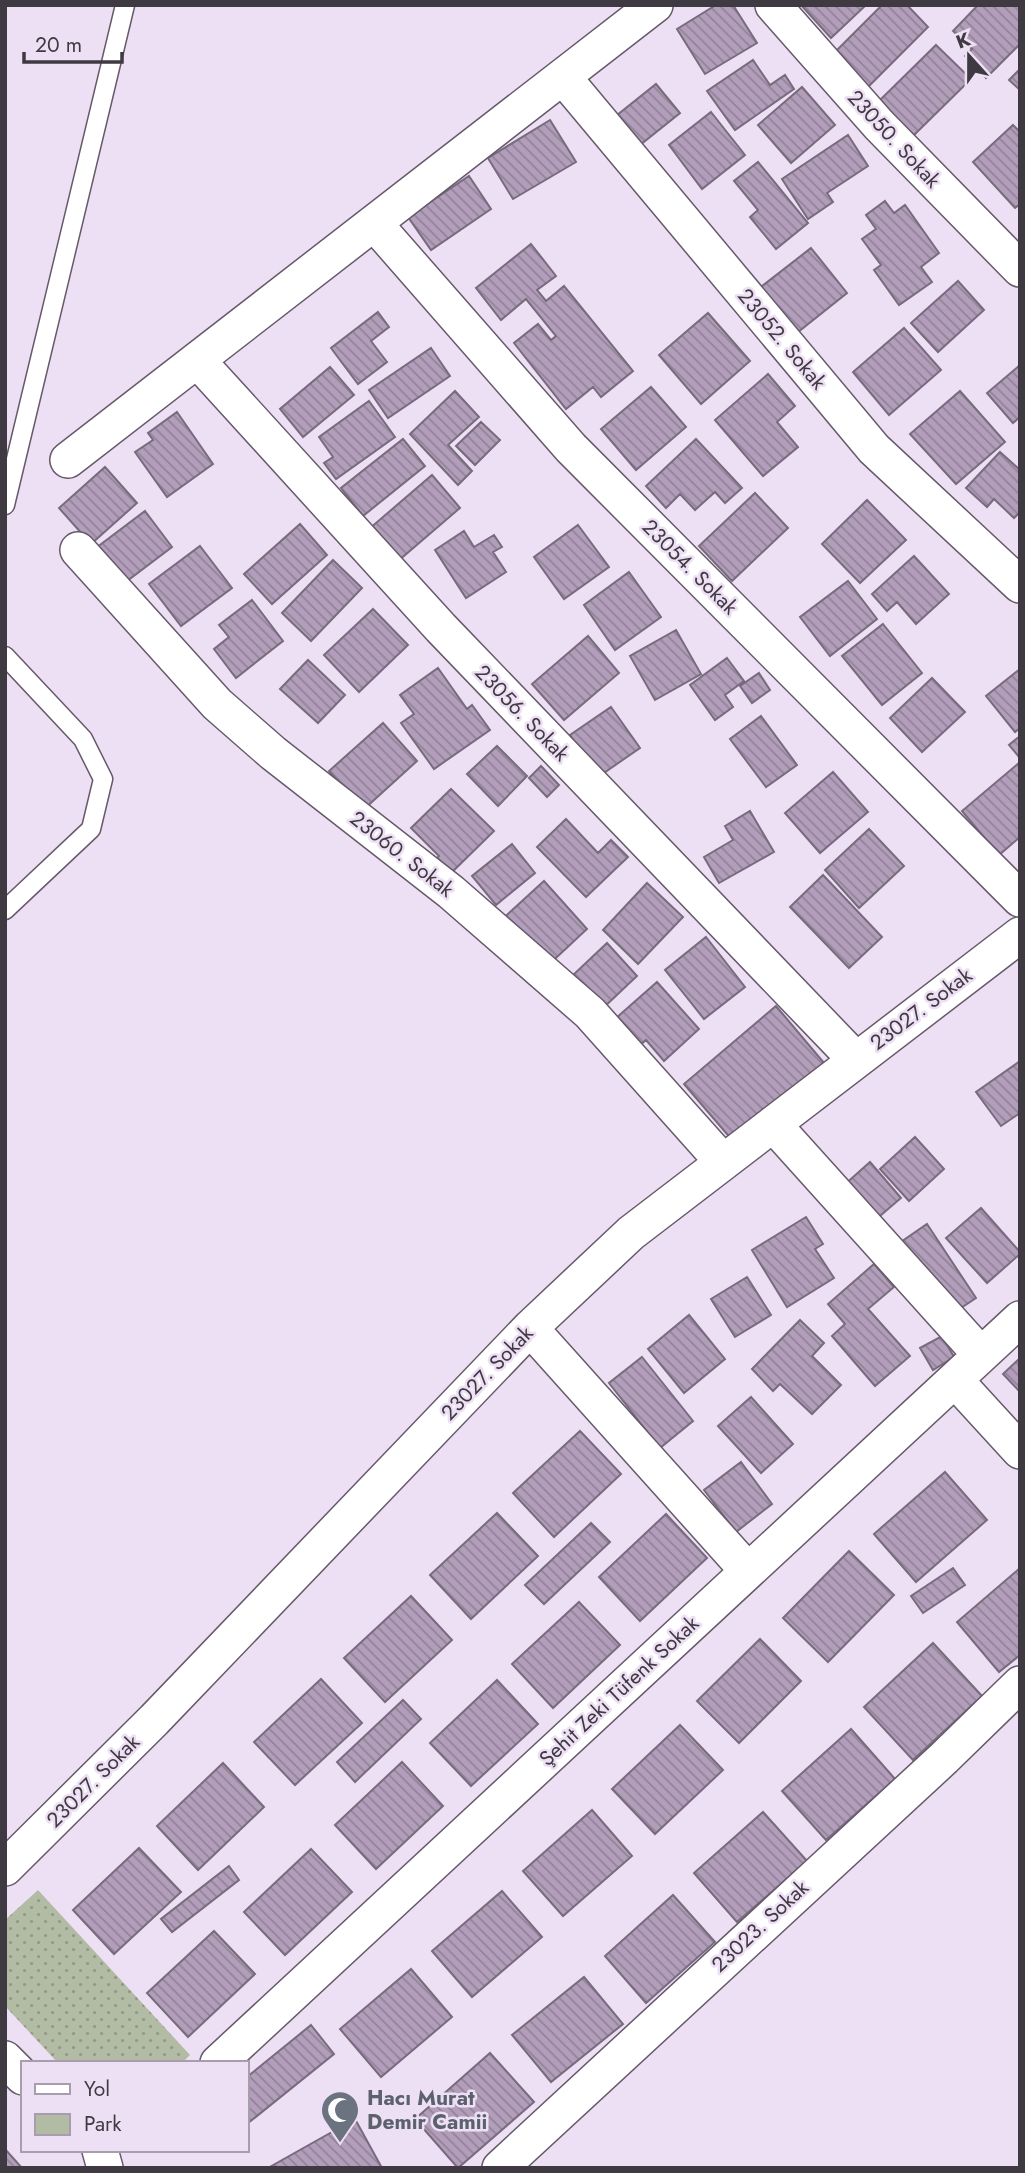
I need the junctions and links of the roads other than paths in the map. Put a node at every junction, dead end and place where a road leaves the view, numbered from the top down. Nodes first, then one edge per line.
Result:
1 (125, 5) edge
2 (655, 5) edge
3 (773, 5) edge
4 (563, 77) junction
5 (374, 223) junction
6 (1020, 269) edge
7 (197, 360) junction
8 (68, 460) dead end
9 (5, 505) edge
10 (78, 550) dead end
11 (1020, 584) edge
12 (5, 656) edge
13 (1020, 900) edge
14 (5, 911) edge
15 (1020, 934) edge
16 (855, 1059) junction
17 (773, 1124) junction
18 (723, 1163) junction
19 (1020, 1320) edge
20 (530, 1328) junction
21 (981, 1355) junction
22 (955, 1380) junction
23 (1020, 1451) edge
24 (748, 1571) junction
25 (1020, 1684) edge
26 (5, 1868) edge
27 (5, 2059) edge
28 (220, 2061) edge
29 (21, 2075) edge
30 (499, 2168) edge

1 - 9 lane
2 - 4 street
3 - 6 street, 23050. Sokak
4 - 5 street
4 - 11 street, 23052. Sokak
5 - 7 street
5 - 13 street, 23054. Sokak
7 - 8 street
7 - 16 street, 23056. Sokak
10 - 18 street, 23060. Sokak
12 - 14 lane
15 - 16 street, 23027. Sokak
16 - 17 street, 23027. Sokak
17 - 18 street, 23027. Sokak
17 - 21 street
18 - 20 street, 23027. Sokak
19 - 21 street, Şehit Zeki Tüfenk Sokak
20 - 24 street
20 - 26 street, 23027. Sokak
21 - 22 street, Şehit Zeki Tüfenk Sokak
22 - 23 street
22 - 24 street, Şehit Zeki Tüfenk Sokak
24 - 28 street, Şehit Zeki Tüfenk Sokak
25 - 30 street, 23023. Sokak
27 - 29 street

